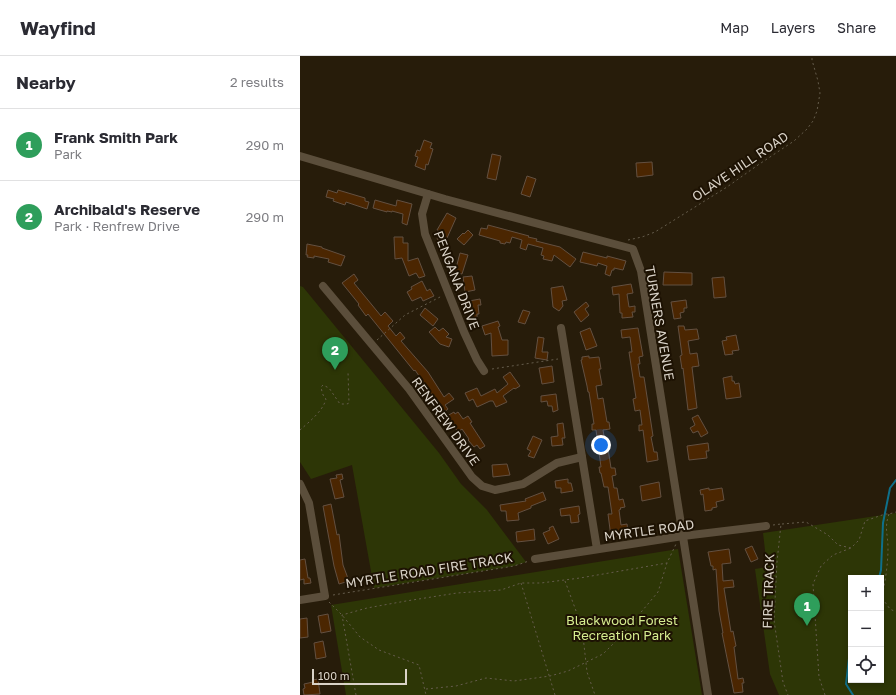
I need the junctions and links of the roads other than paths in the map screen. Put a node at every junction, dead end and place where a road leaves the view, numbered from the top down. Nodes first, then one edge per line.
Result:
1 (300, 156) edge
2 (428, 194) junction
3 (323, 286) dead end
4 (561, 328) dead end
5 (484, 371) road end
6 (582, 457) junction
7 (300, 484) edge
8 (766, 526) road end
9 (683, 536) junction
10 (597, 549) junction
11 (535, 559) road end
12 (300, 600) edge
13 (708, 695) edge

1 - 2 street, TURNERS AVENUE
2 - 5 street, PENGANA DRIVE
2 - 9 street, TURNERS AVENUE
3 - 6 street, RENFREW DRIVE
4 - 6 street
6 - 10 street
7 - 12 street
8 - 9 street, MYRTLE ROAD
9 - 10 street, MYRTLE ROAD
9 - 13 street, TURNERS AVENUE
10 - 11 street, MYRTLE ROAD

